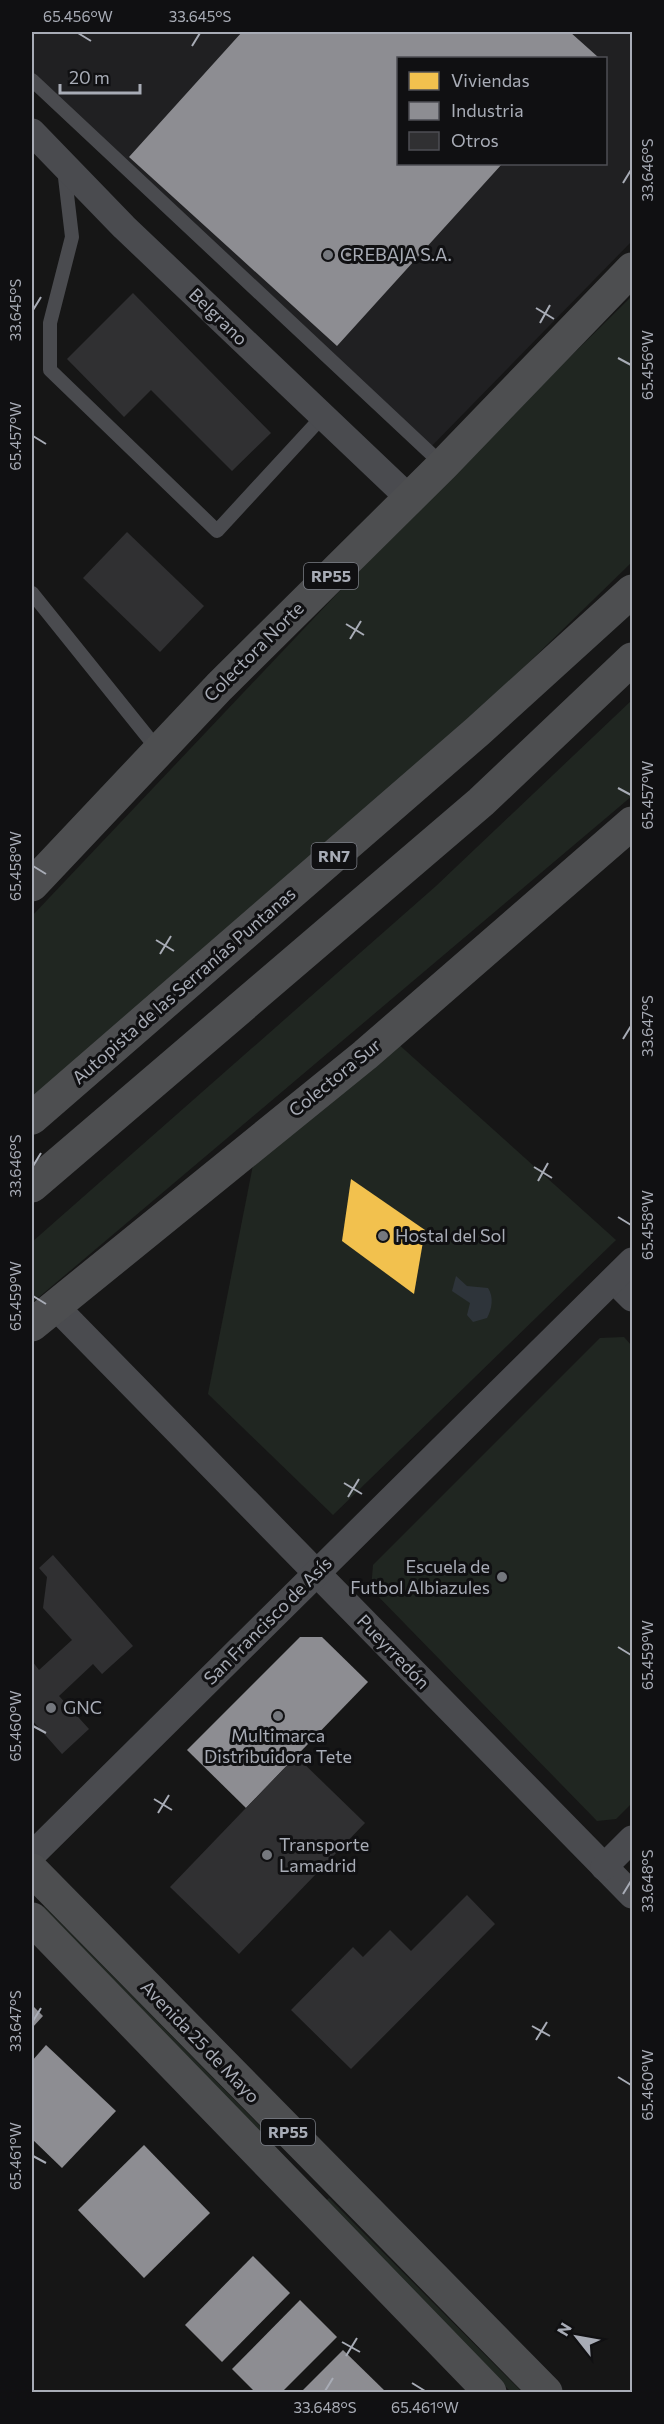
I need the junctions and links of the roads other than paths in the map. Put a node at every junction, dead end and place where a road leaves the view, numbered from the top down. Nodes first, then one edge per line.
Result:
1 (32, 80) edge
2 (32, 132) edge
3 (63, 164) junction
4 (633, 269) edge
5 (323, 416) junction
6 (443, 465) junction
7 (409, 498) junction
8 (633, 591) edge
9 (32, 593) edge
10 (633, 659) edge
11 (159, 751) junction
12 (633, 823) edge
13 (32, 885) edge
14 (32, 1118) edge
15 (32, 1186) edge
16 (626, 1280) edge
17 (43, 1315) edge
18 (316, 1573) junction
19 (633, 1839) edge
20 (32, 1855) edge
21 (604, 1867) junction
22 (32, 1870) edge
23 (633, 1895) edge
24 (32, 1919) edge
25 (304, 2172) junction
26 (490, 2392) edge
27 (546, 2392) edge

1 - 6 lane
2 - 3 street, Belgrano
3 - 5 street, Belgrano
3 - 5 lane
4 - 6 main road, Colectora Norte / RP55
5 - 7 street, Belgrano
6 - 7 main road, Colectora Norte / RP55
7 - 11 main road, Colectora Norte / RP55
8 - 14 main road, Autopista de las Serranías Puntanas / RN7
9 - 11 lane
10 - 15 main road
11 - 13 main road, Colectora Norte / RP55
12 - 17 main road, Colectora Sur
16 - 18 street, San Francisco de Asís
17 - 18 street, Pueyrredón
18 - 20 street, San Francisco de Asís
18 - 21 street, Pueyrredón
19 - 21 street
21 - 23 street, Pueyrredón
22 - 25 main road, Avenida 25 de Mayo / RP55
24 - 25 main road, Avenida 25 de Mayo / RP55
25 - 26 main road, Avenida 25 de Mayo / RP55
25 - 27 main road, Avenida 25 de Mayo / RP55

